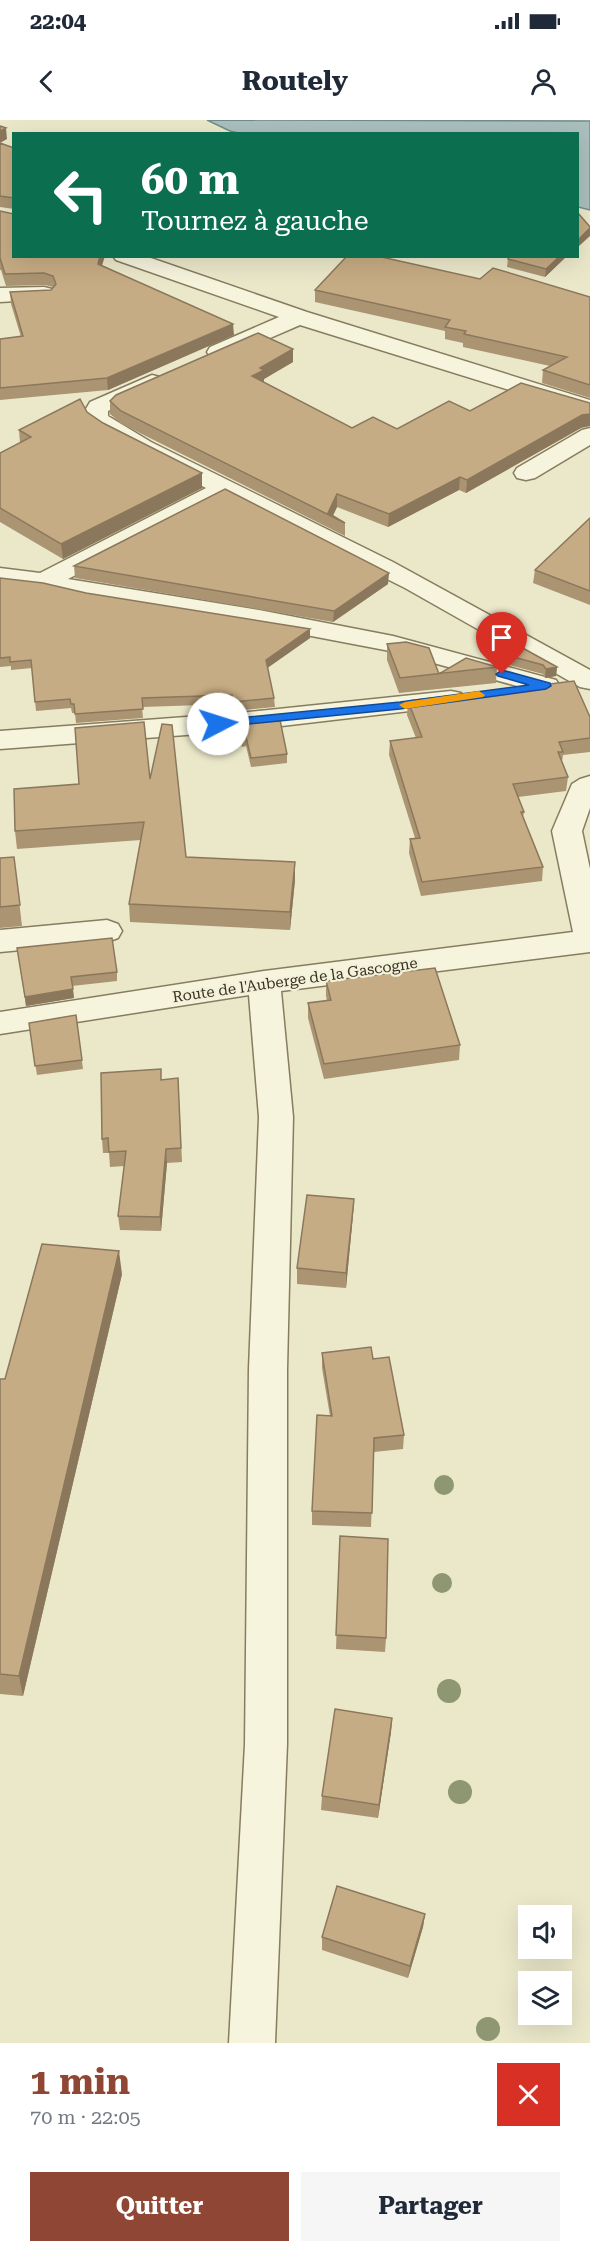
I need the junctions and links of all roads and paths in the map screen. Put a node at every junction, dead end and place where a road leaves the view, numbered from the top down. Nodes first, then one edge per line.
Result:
1 (129, 258) edge
2 (44, 294) edge
3 (0, 296) edge
4 (299, 317) junction
5 (590, 408) edge
6 (590, 435) edge
7 (526, 473) dead end
8 (224, 489) junction
9 (0, 576) edge
10 (44, 581) junction
11 (590, 682) edge
12 (546, 686) junction
13 (0, 740) edge
14 (590, 785) edge
15 (107, 931) dead end
16 (590, 940) edge
17 (0, 941) edge
18 (264, 982) junction
19 (0, 1023) edge
20 (252, 2043) edge

1 - 4 street
2 - 3 street
4 - 5 street
4 - 8 street
6 - 7 street
8 - 10 street
8 - 11 street
9 - 10 street
10 - 12 street
11 - 12 street
12 - 13 street
14 - 16 street
15 - 17 street
16 - 18 street, Route de l'Auberge de la Gascogne
18 - 19 street, Route de l'Auberge de la Gascogne
18 - 20 street

